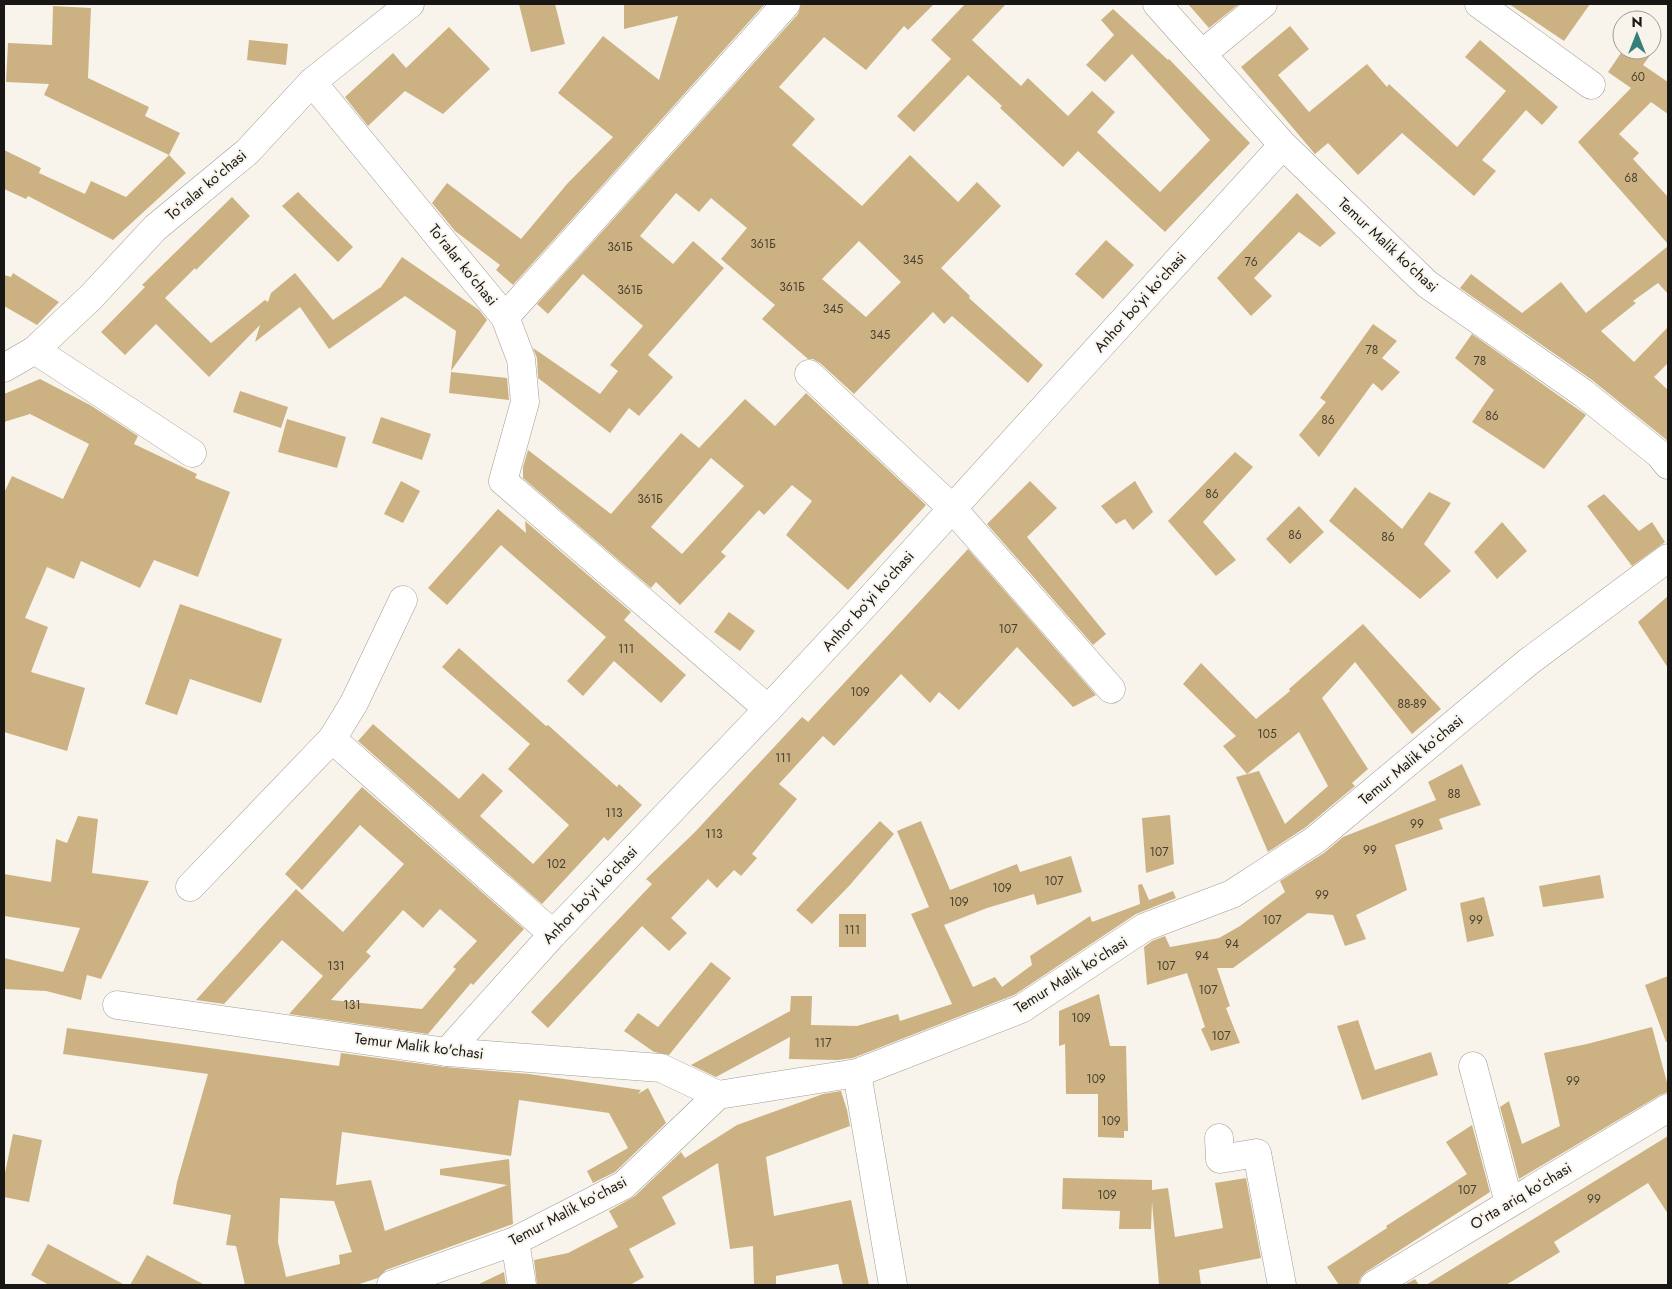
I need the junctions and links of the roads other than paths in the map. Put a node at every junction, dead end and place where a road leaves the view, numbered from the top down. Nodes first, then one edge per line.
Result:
1 (410, 4) edge
2 (786, 4) edge
3 (1157, 4) edge
4 (1263, 4) edge
5 (1478, 4) edge
6 (1202, 54) junction
7 (312, 82) junction
8 (1590, 85) dead end
9 (1283, 145) junction
10 (505, 317) junction
11 (35, 350) junction
12 (4, 368) edge
13 (809, 374) dead end
14 (192, 453) dead end
15 (1668, 465) edge
16 (952, 508) junction
17 (1668, 558) edge
18 (403, 600) dead end
19 (1111, 688) dead end
20 (768, 709) junction
21 (332, 739) junction
22 (190, 887) dead end
23 (552, 934) junction
24 (117, 1005) dead end
25 (447, 1052) junction
26 (1473, 1066) dead end
27 (857, 1073) junction
28 (718, 1095) junction
29 (1668, 1108) edge
30 (1218, 1138) dead end
31 (1509, 1203) junction
32 (515, 1241) junction
33 (391, 1285) edge
34 (522, 1285) edge
35 (893, 1285) edge
36 (1282, 1285) edge
37 (1374, 1285) edge

1 - 7 street, Toʻralar koʻchasi
2 - 10 street
3 - 6 street, Temur Malik ko'chasi
4 - 6 street
5 - 8 street
6 - 9 street, Temur Malik ko'chasi
7 - 10 street, To'ralar ko'chasi
7 - 11 street, Toʻralar koʻchasi
9 - 15 street, Temur Malik ko'chasi
9 - 16 street, Anhor boʻyi koʻchasi
10 - 20 street, To'ralar ko'chasi
11 - 12 street, Toʻralar koʻchasi
11 - 14 street
13 - 16 street
16 - 19 street
16 - 20 street, Anhor boʻyi koʻchasi
17 - 27 street, Temur Malik koʻchasi
18 - 21 street
20 - 23 street, Anhor boʻyi koʻchasi
21 - 22 street
21 - 23 street
23 - 25 street, Anhor boʻyi koʻchasi
24 - 25 street, Temur Malik ko'chasi
25 - 28 street, Temur Malik ko'chasi
26 - 31 street
27 - 28 street, Temur Malik koʻchasi
27 - 35 street
28 - 32 street, Temur Malik koʻchasi
29 - 31 street, Oʻrta ariq koʻchasi
30 - 36 street
31 - 37 street, Oʻrta ariq koʻchasi
32 - 33 street, Temur Malik koʻchasi
32 - 34 street

